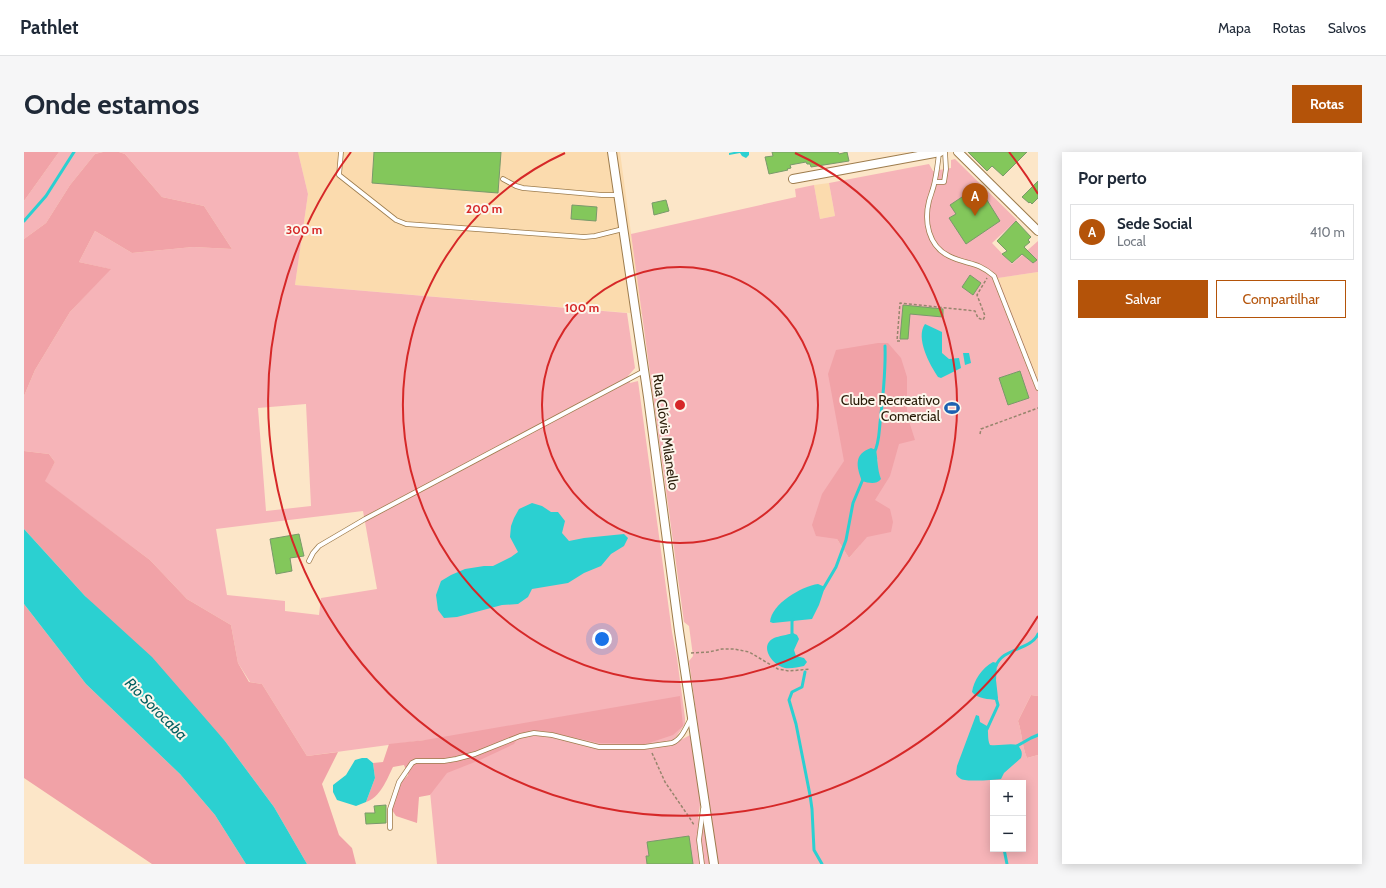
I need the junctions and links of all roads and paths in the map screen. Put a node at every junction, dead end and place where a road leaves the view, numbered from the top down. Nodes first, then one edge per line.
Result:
1 (341, 152) edge
2 (612, 152) edge
3 (940, 152) edge
4 (945, 152) edge
5 (958, 152) edge
6 (503, 179) dead end
7 (793, 179) dead end
8 (935, 182) junction
9 (618, 195) junction
10 (623, 229) junction
11 (1038, 231) edge
12 (990, 273) junction
13 (900, 341) dead end
14 (644, 371) junction
15 (1038, 388) edge
16 (1038, 408) edge
17 (980, 434) dead end
18 (310, 561) dead end
19 (683, 654) junction
20 (810, 669) dead end
21 (692, 716) junction
22 (644, 747) junction
23 (705, 805) junction
24 (390, 828) dead end
25 (699, 840) junction
26 (702, 864) edge
27 (714, 864) edge

1 - 10 lane
2 - 9 street, Rua Clóvis Milanello
3 - 7 street
3 - 8 lane
4 - 8 lane
5 - 11 street
6 - 9 lane
8 - 12 lane
9 - 10 street, Rua Clóvis Milanello
10 - 14 street, Rua Clóvis Milanello
12 - 13 path
12 - 15 lane
14 - 18 lane
14 - 19 street, Rua Clóvis Milanello
16 - 17 path
19 - 20 path
19 - 21 street, Rua Clóvis Milanello
21 - 22 lane
21 - 23 street, Rua Clóvis Milanello
22 - 24 lane
22 - 25 path
23 - 25 lane
23 - 27 street, Rua Clóvis Milanello
25 - 26 lane

